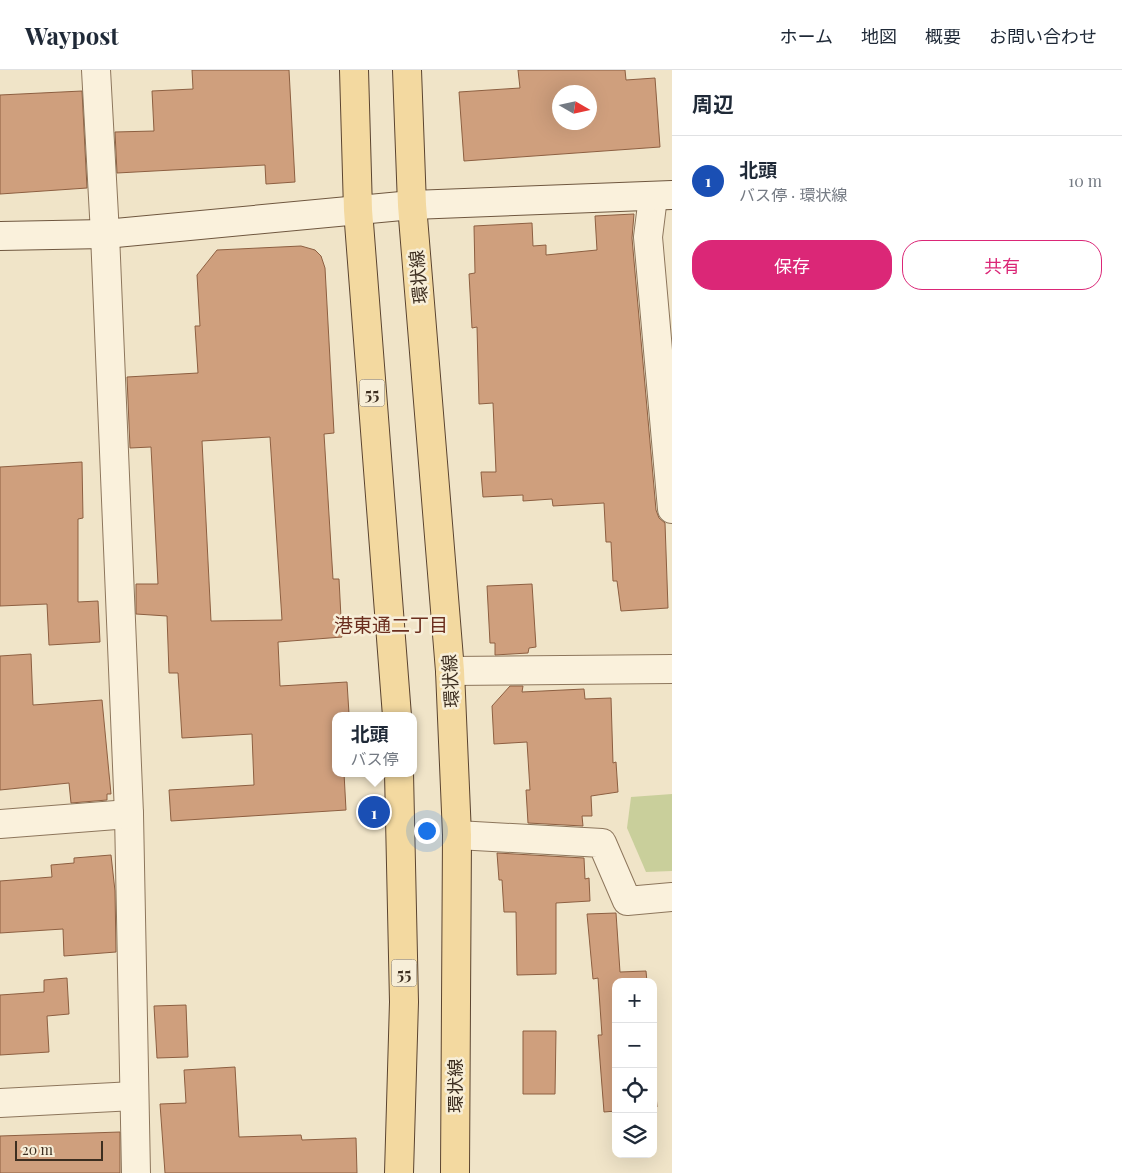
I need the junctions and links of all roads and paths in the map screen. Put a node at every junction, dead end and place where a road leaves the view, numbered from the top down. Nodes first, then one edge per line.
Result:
1 (96, 70) edge
2 (354, 70) edge
3 (407, 70) edge
4 (662, 196) edge
5 (412, 206) junction
6 (358, 210) junction
7 (105, 234) junction
8 (0, 236) edge
9 (672, 509) edge
10 (672, 668) edge
11 (450, 671) junction
12 (397, 712) edge
13 (400, 777) edge
14 (129, 814) junction
15 (0, 824) edge
16 (457, 835) junction
17 (672, 897) edge
18 (134, 1096) junction
19 (0, 1103) edge
20 (136, 1173) edge
21 (399, 1173) edge
22 (455, 1173) edge

1 - 7 street
2 - 6 main road, 55
3 - 5 main road, 環状線
4 - 5 street
4 - 9 street
5 - 6 street
5 - 11 main road, 環状線
6 - 7 street
6 - 12 main road, 55
7 - 8 street
7 - 14 street
10 - 11 street
11 - 16 main road, 環状線
13 - 21 main road, 55
14 - 15 street
14 - 18 street
16 - 17 street
16 - 22 main road, 環状線
18 - 19 street
18 - 20 street

